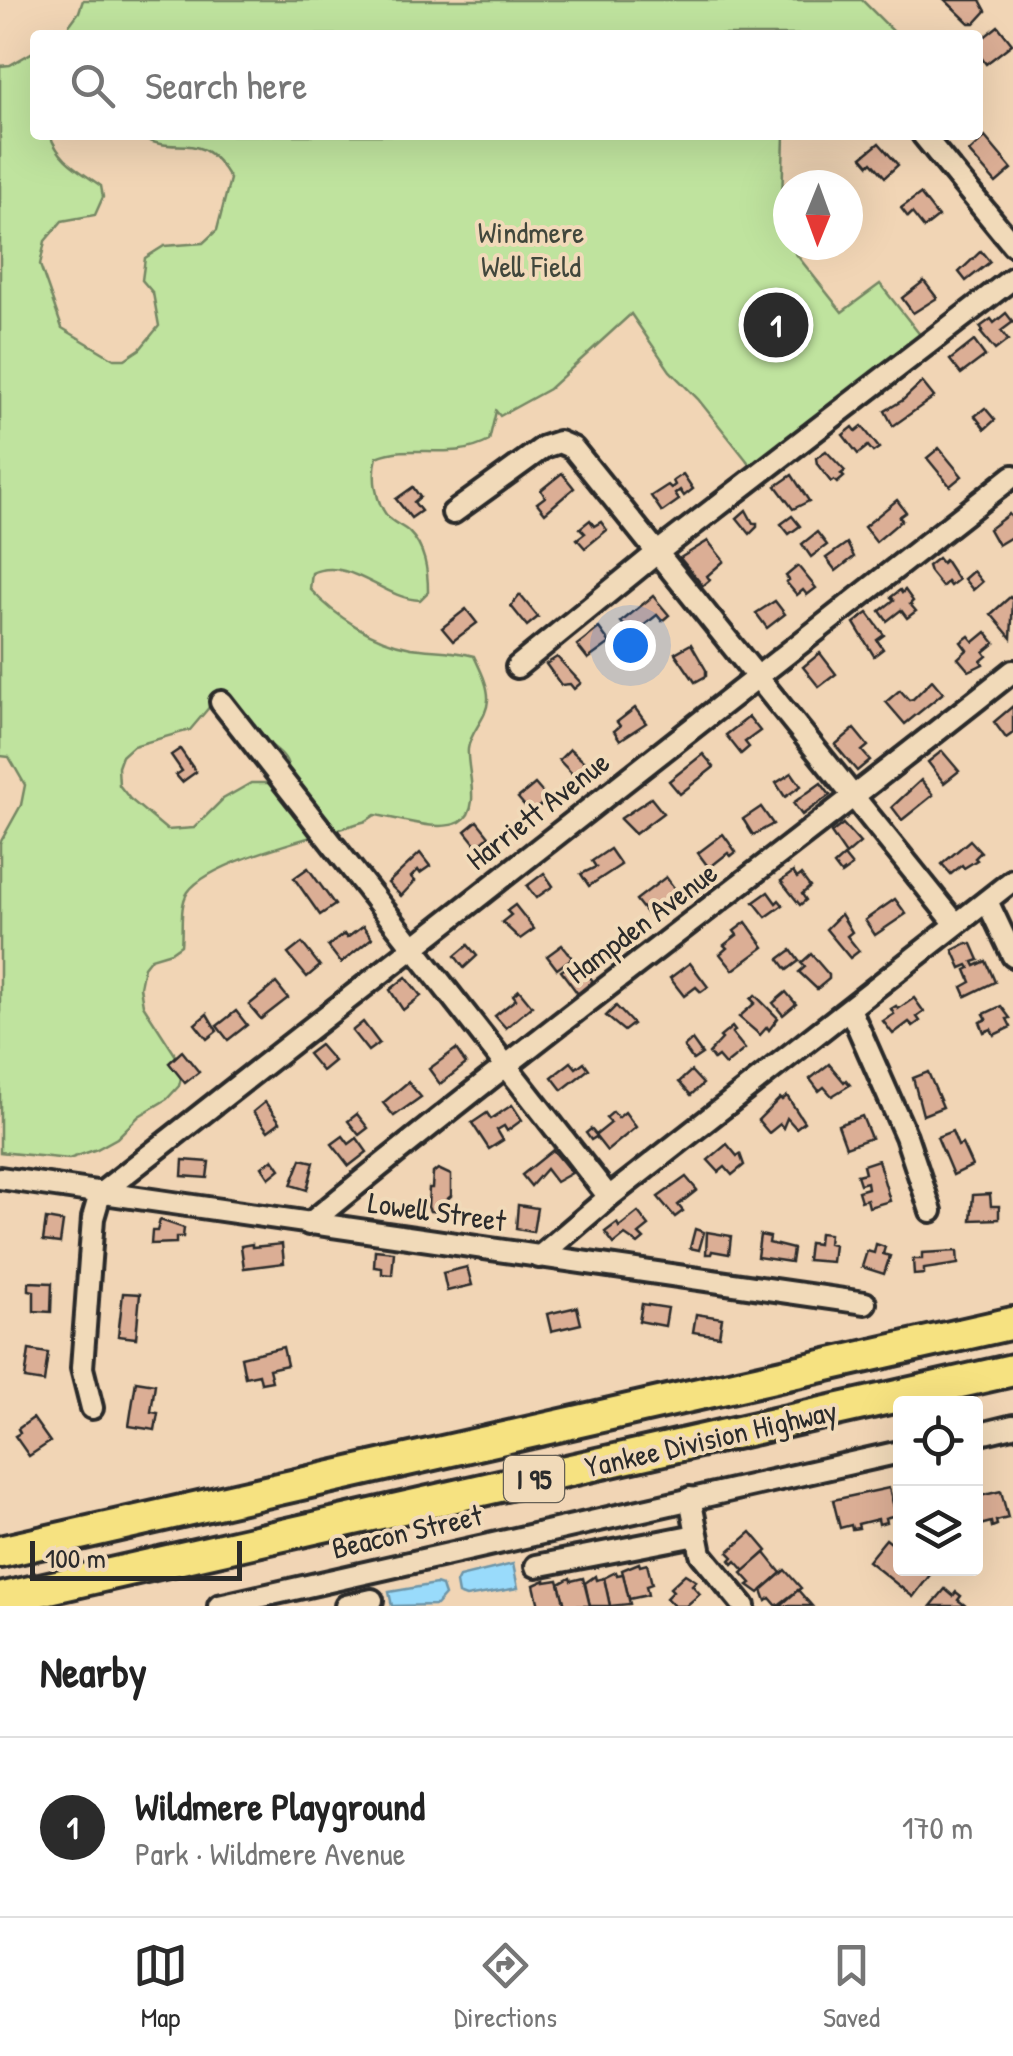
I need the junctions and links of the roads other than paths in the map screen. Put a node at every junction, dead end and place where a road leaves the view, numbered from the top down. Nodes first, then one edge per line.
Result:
1 (927, 140) edge
2 (1013, 245) edge
3 (1013, 278) edge
4 (1013, 476) edge
5 (453, 513) dead end
6 (658, 552) junction
7 (517, 667) dead end
8 (1013, 672) edge
9 (758, 676) junction
10 (220, 702) dead end
11 (854, 798) junction
12 (1013, 880) edge
13 (987, 902) junction
14 (956, 924) junction
15 (412, 948) junction
16 (1013, 956) edge
17 (850, 1009) junction
18 (505, 1065) junction
19 (0, 1178) edge
20 (100, 1194) junction
21 (609, 1198) junction
22 (931, 1211) dead end
23 (308, 1224) junction
24 (539, 1257) junction
25 (866, 1303) dead end
26 (1013, 1308) edge
27 (1013, 1324) edge
28 (1013, 1370) edge
29 (800, 1372) junction
30 (92, 1408) dead end
31 (1013, 1426) edge
32 (983, 1433) edge
33 (893, 1454) edge
34 (690, 1498) junction
35 (696, 1535) junction
36 (0, 1552) edge
37 (536, 1566) dead end
38 (0, 1599) edge
39 (372, 1600) dead end
40 (219, 1606) edge
41 (346, 1606) edge
42 (744, 1606) edge

1 - 2 street
3 - 6 street
4 - 9 street, Harriett Avenue
5 - 6 street
6 - 7 street
6 - 9 street
8 - 11 street, Hampden Avenue
9 - 11 street
9 - 15 street, Harriett Avenue
10 - 15 street
11 - 14 street
11 - 18 street, Hampden Avenue
12 - 13 street
13 - 14 street
13 - 16 street
14 - 17 street
15 - 18 street
15 - 20 street, Harriett Avenue
17 - 21 street
17 - 22 street
18 - 21 street
18 - 23 street, Hampden Avenue
19 - 20 street, Lowell Street
20 - 23 street, Lowell Street
20 - 30 street
21 - 24 street
23 - 24 street, Lowell Street
24 - 25 street, Lowell Street
26 - 29 highway
27 - 29 highway, Yankee Division Highway / I 95
28 - 38 highway, Yankee Division Highway / I 95
29 - 36 highway, Yankee Division Highway / I 95
31 - 32 street
33 - 34 street, Beacon Street
34 - 35 street
34 - 40 street, Beacon Street
35 - 37 street
35 - 42 street
39 - 41 street

